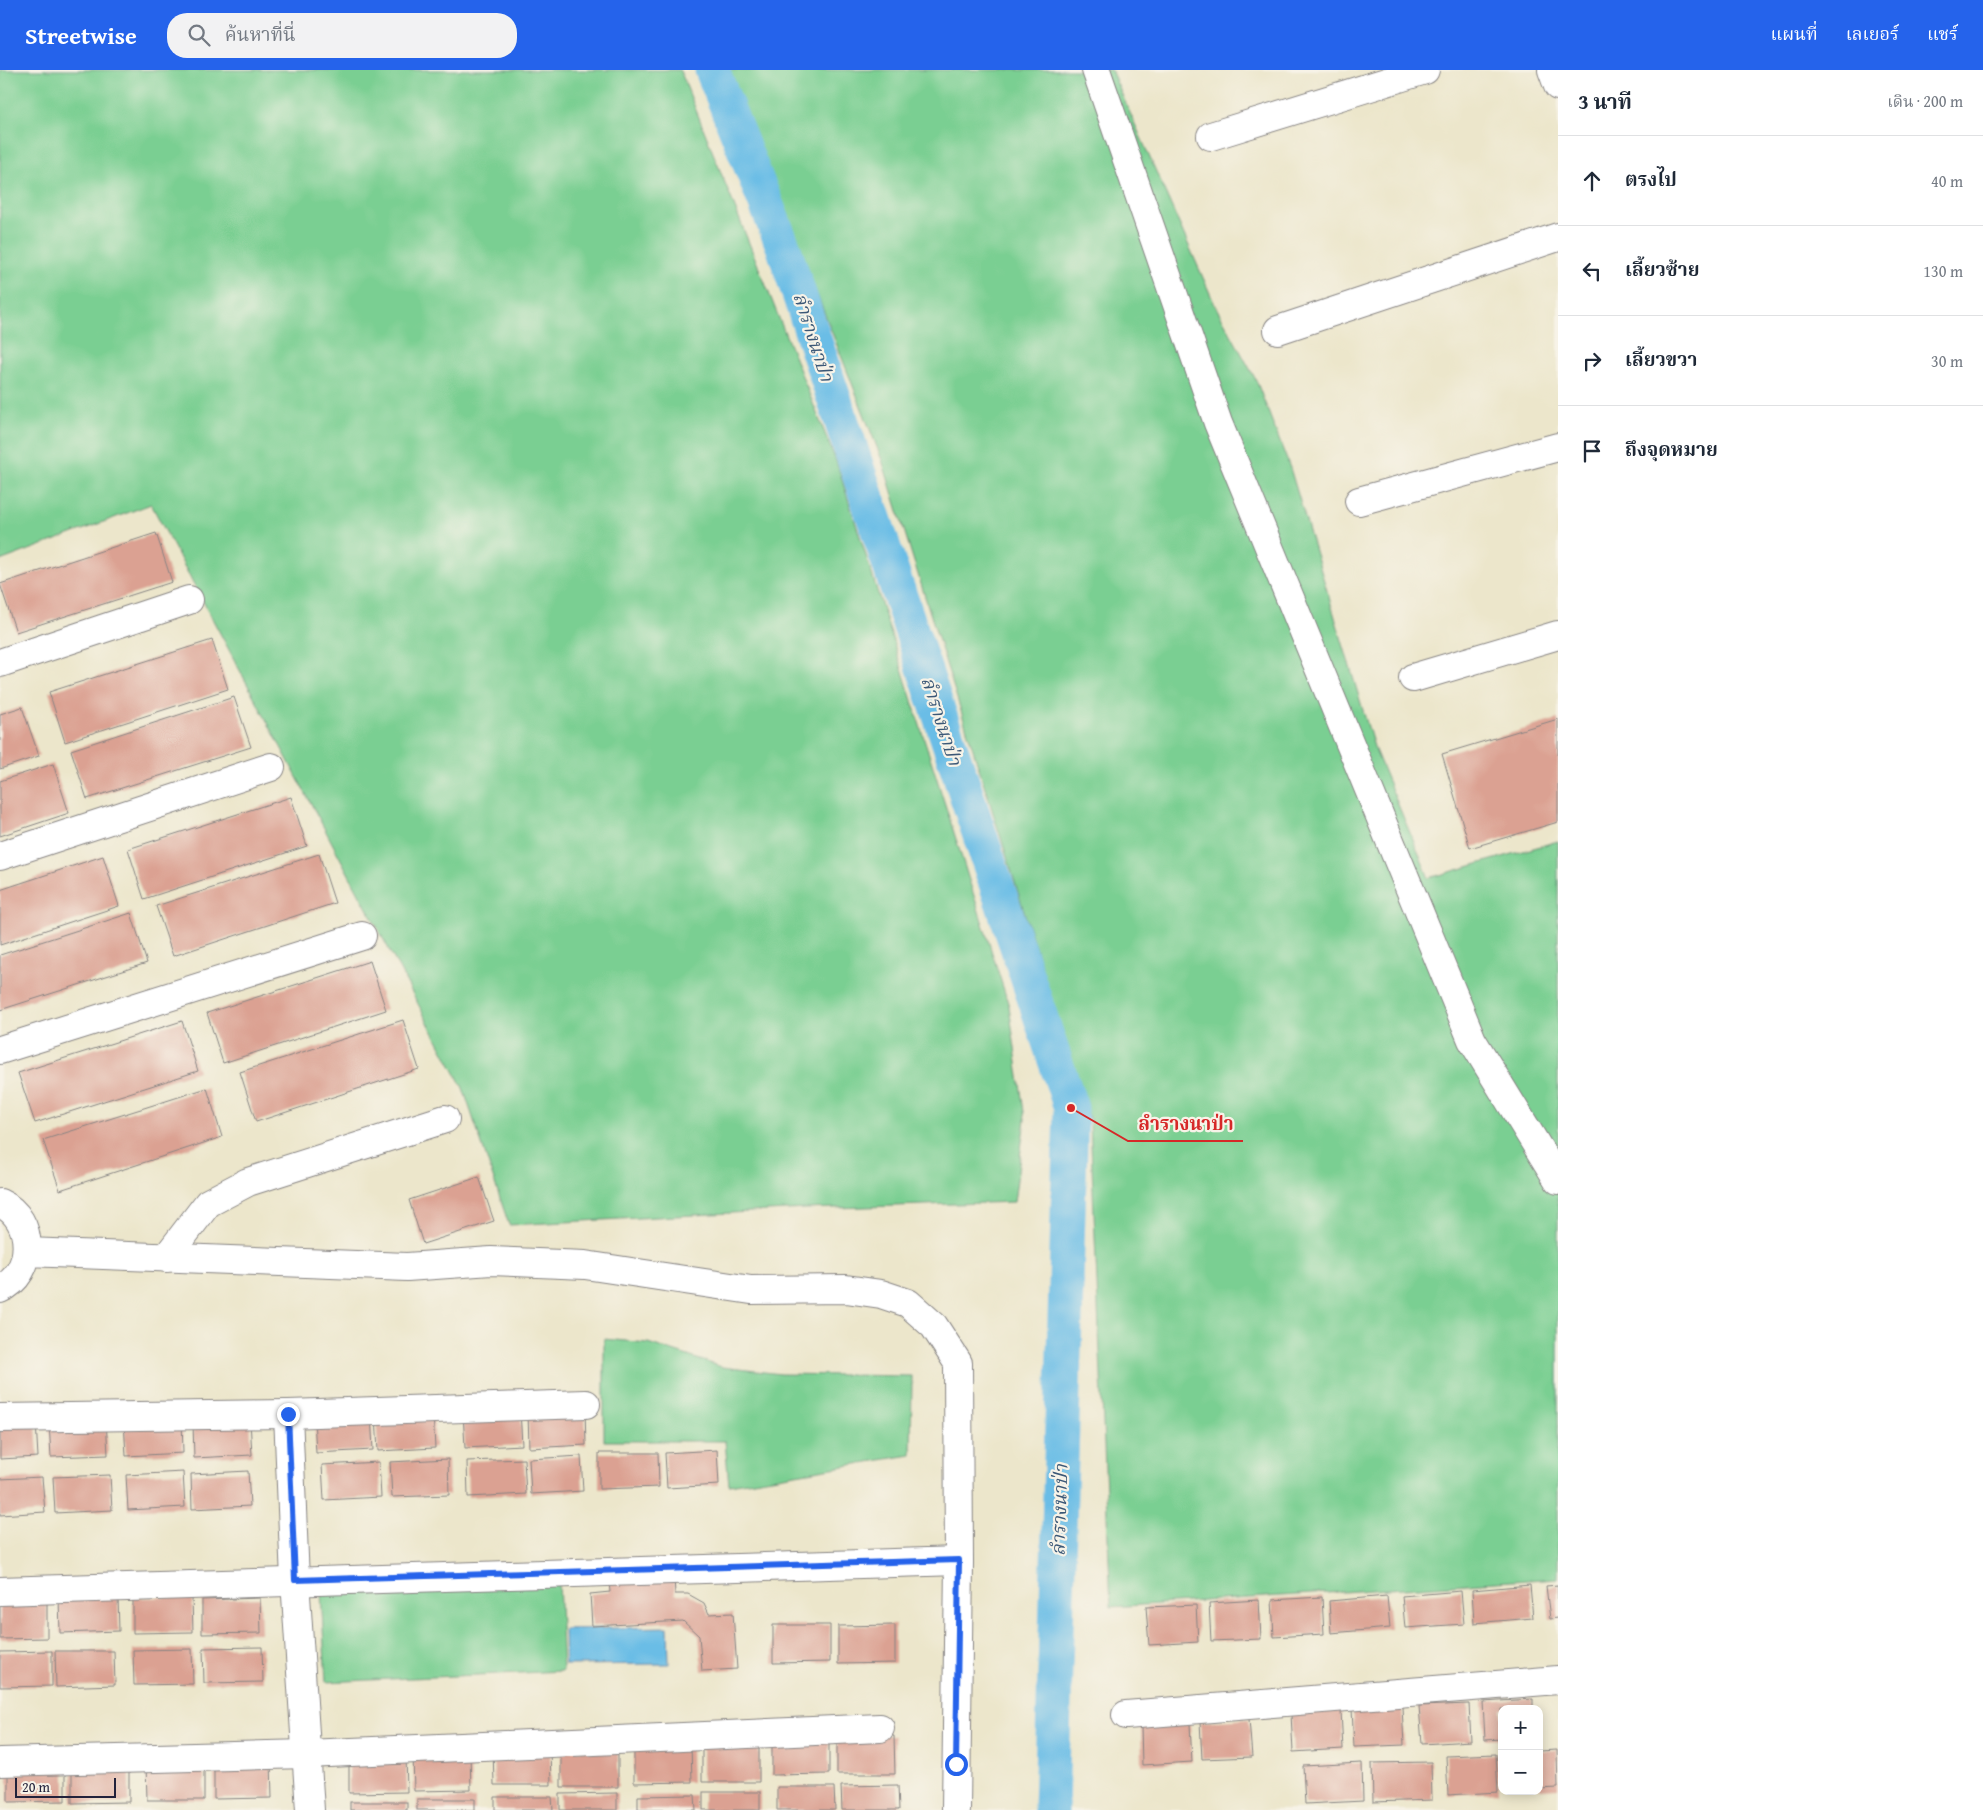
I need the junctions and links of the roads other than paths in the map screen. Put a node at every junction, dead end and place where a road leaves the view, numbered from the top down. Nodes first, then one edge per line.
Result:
1 (1096, 70) edge
2 (1425, 70) edge
3 (1552, 70) edge
4 (1558, 86) edge
5 (1211, 136) dead end
6 (1558, 237) edge
7 (1278, 330) dead end
8 (1558, 447) edge
9 (1359, 501) dead end
10 (190, 600) dead end
11 (1558, 635) edge
12 (0, 663) edge
13 (1413, 678) dead end
14 (271, 767) dead end
15 (0, 856) edge
16 (362, 936) dead end
17 (0, 1050) edge
18 (445, 1119) dead end
19 (1558, 1180) edge
20 (0, 1203) edge
21 (27, 1252) junction
22 (166, 1258) junction
23 (0, 1289) edge
24 (586, 1404) dead end
25 (288, 1414) junction
26 (0, 1418) edge
27 (959, 1560) junction
28 (295, 1580) junction
29 (0, 1591) edge
30 (1558, 1680) edge
31 (1126, 1715) dead end
32 (880, 1728) dead end
33 (307, 1754) junction
34 (0, 1762) edge
35 (310, 1810) edge
36 (956, 1810) edge

1 - 19 street
2 - 5 street
3 - 4 street
6 - 7 street
8 - 9 street
10 - 12 street
11 - 13 street
14 - 15 street
16 - 17 street
18 - 22 street
20 - 21 street
21 - 22 street
21 - 23 street
22 - 27 street
24 - 25 street
25 - 26 street
25 - 28 street
27 - 28 street
27 - 36 street
28 - 29 street
28 - 33 street
30 - 31 street
32 - 33 street
33 - 34 street
33 - 35 street

